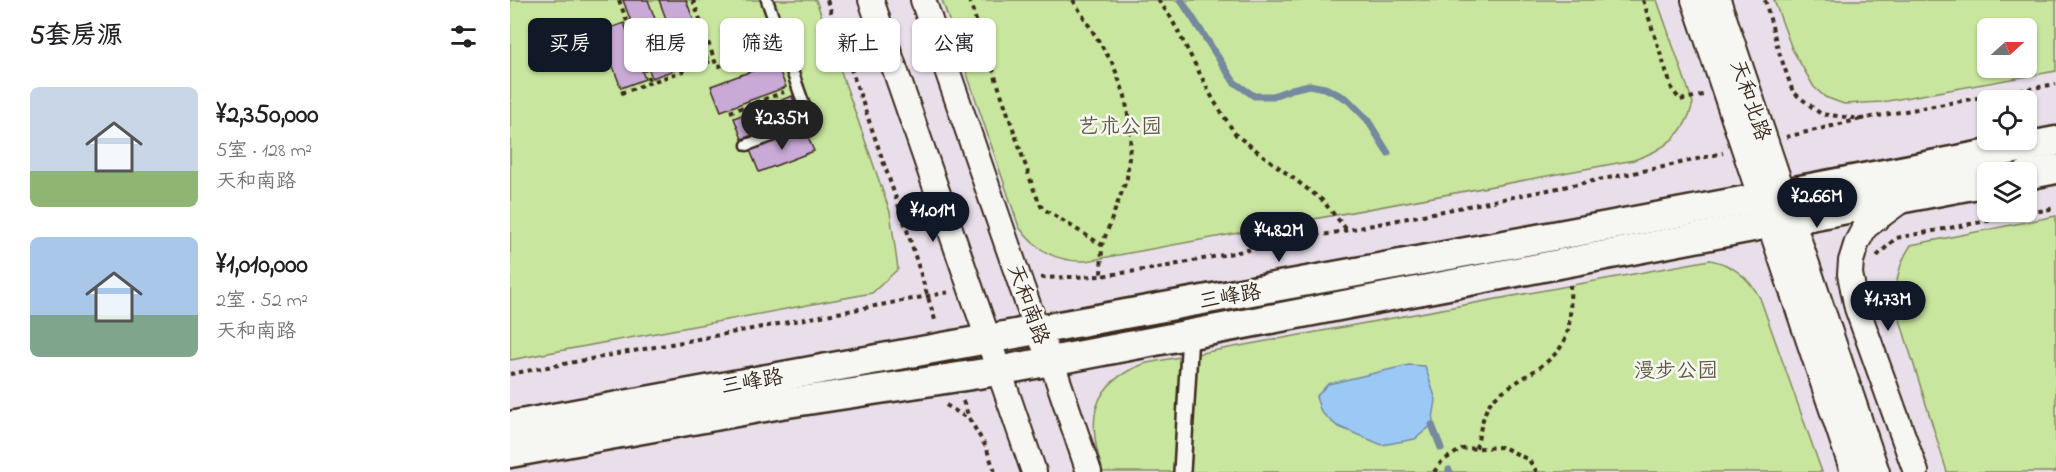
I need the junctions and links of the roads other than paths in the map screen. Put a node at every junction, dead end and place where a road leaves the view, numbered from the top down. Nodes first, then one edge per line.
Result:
1 (767, 0) edge
2 (871, 0) edge
3 (923, 0) edge
4 (1694, 0) edge
5 (1718, 0) edge
6 (2056, 141) edge
7 (747, 145) dead end
8 (1755, 145) junction
9 (2056, 169) edge
10 (2037, 172) edge
11 (1977, 184) edge
12 (1905, 197) junction
13 (1776, 208) junction
14 (1037, 330) junction
15 (1190, 334) junction
16 (988, 338) junction
17 (1051, 360) junction
18 (998, 370) junction
19 (510, 426) edge
20 (510, 453) edge
21 (1034, 472) edge
22 (1089, 472) edge
23 (1182, 472) edge
24 (1853, 472) edge
25 (1877, 472) edge
26 (1916, 472) edge

1 - 7 lane
2 - 16 street
3 - 14 street, 天和南路
4 - 8 street, 天和北路
5 - 8 street, 天和北路
6 - 13 main road, 三峰路
8 - 13 street, 天和北路
9 - 10 main road
11 - 12 main road, 三峰路
12 - 13 main road, 三峰路
12 - 26 street
13 - 14 main road, 三峰路
13 - 15 main road, 三峰路
13 - 24 street, 天和北路
13 - 25 street, 天和北路
14 - 16 main road, 三峰路
14 - 17 street, 天和南路
15 - 17 main road, 三峰路
15 - 23 street
16 - 18 street
16 - 19 main road, 三峰路
17 - 18 main road, 三峰路
17 - 22 street, 天和南路
18 - 20 main road, 三峰路
18 - 21 street

